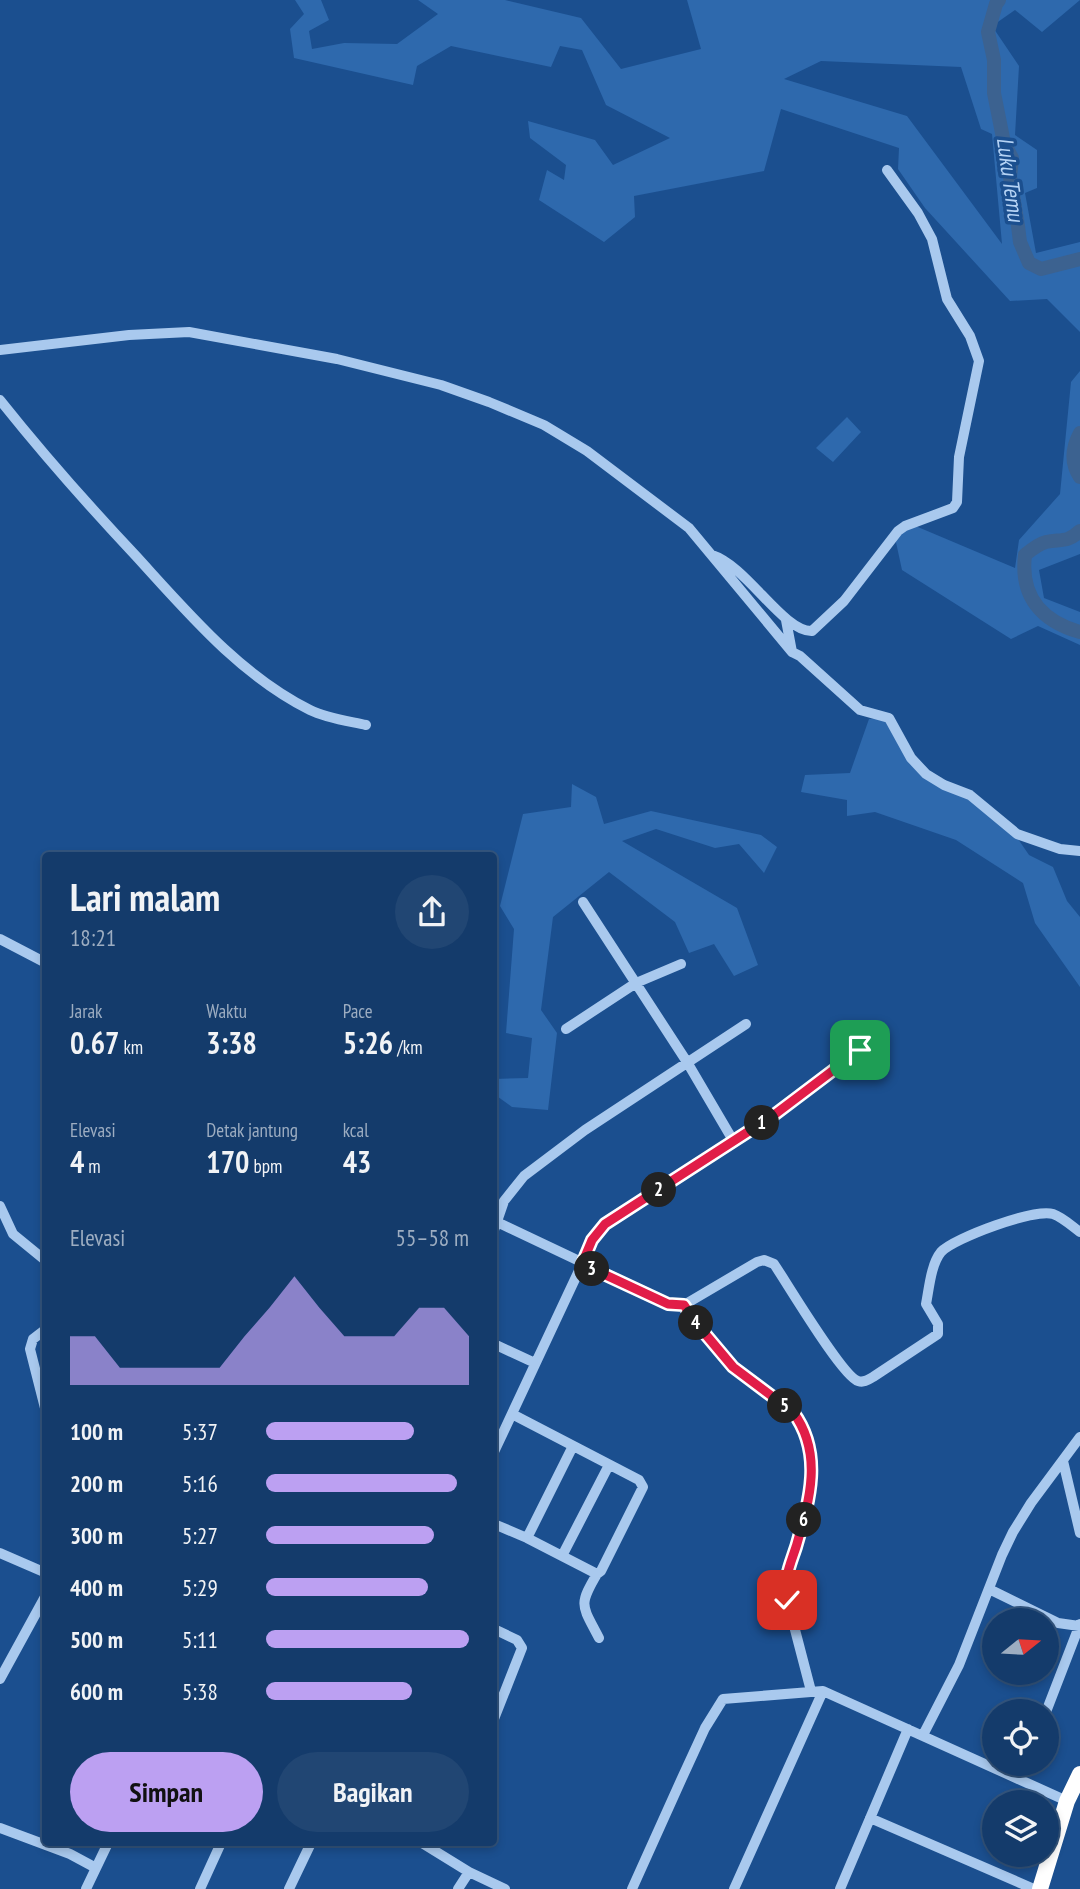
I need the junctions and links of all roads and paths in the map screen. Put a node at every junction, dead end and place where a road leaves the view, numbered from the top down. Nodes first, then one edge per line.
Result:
1 (887, 170) dead end
2 (0, 351) edge
3 (0, 400) edge
4 (709, 554) junction
5 (786, 620) junction
6 (792, 652) junction
7 (366, 725) dead end
8 (1080, 851) edge
9 (583, 902) dead end
10 (0, 939) edge
11 (42, 961) edge
12 (681, 964) dead end
13 (636, 983) junction
14 (746, 1024) dead end
15 (566, 1029) dead end
16 (860, 1050) dead end
17 (687, 1062) junction
18 (734, 1142) junction
19 (0, 1206) edge
20 (497, 1220) edge
21 (497, 1227) edge
22 (1080, 1232) edge
23 (42, 1258) edge
24 (582, 1264) junction
25 (684, 1305) junction
26 (42, 1332) edge
27 (497, 1346) edge
28 (535, 1363) junction
29 (42, 1396) edge
30 (512, 1415) junction
31 (1080, 1437) edge
32 (497, 1446) edge
33 (573, 1446) junction
34 (1063, 1461) junction
35 (609, 1465) junction
36 (1078, 1511) edge
37 (497, 1525) edge
38 (1080, 1533) edge
39 (527, 1538) junction
40 (0, 1553) edge
41 (562, 1556) junction
42 (42, 1571) edge
43 (597, 1573) junction
44 (989, 1589) junction
45 (42, 1602) edge
46 (1028, 1608) edge
47 (1059, 1623) edge
48 (1059, 1624) edge
49 (1080, 1625) edge
50 (497, 1630) edge
51 (599, 1638) dead end
52 (1074, 1641) junction
53 (0, 1679) edge
54 (817, 1691) junction
55 (1051, 1699) edge
56 (497, 1711) edge
57 (908, 1729) junction
58 (923, 1735) junction
59 (1080, 1773) edge
60 (1018, 1777) joint
61 (1067, 1801) junction
62 (870, 1818) junction
63 (0, 1828) edge
64 (42, 1844) edge
65 (48, 1846) edge
66 (107, 1846) edge
67 (220, 1846) edge
68 (310, 1846) edge
69 (427, 1846) edge
70 (96, 1868) junction
71 (469, 1872) junction
72 (86, 1889) edge
73 (200, 1889) edge
74 (289, 1889) edge
75 (458, 1889) edge
76 (505, 1889) edge
77 (632, 1889) edge
78 (734, 1889) edge
79 (840, 1889) edge
80 (1034, 1889) edge
81 (1040, 1889) edge

1 - 5 street
2 - 4 street
3 - 7 street
4 - 5 street
4 - 6 street
5 - 6 street
6 - 8 street
9 - 13 street
10 - 11 street
12 - 13 street
13 - 15 street
13 - 17 street
14 - 17 street
16 - 18 street
17 - 18 street
17 - 20 street
18 - 24 street
19 - 23 street
21 - 24 street
22 - 25 street
24 - 25 street
24 - 28 street
25 - 54 street
26 - 29 street
27 - 28 street
28 - 30 street
30 - 32 street
30 - 33 street
31 - 34 street
33 - 35 street
33 - 39 street
34 - 36 street
34 - 44 street
35 - 41 street
35 - 43 street
36 - 38 street
37 - 39 street
39 - 41 street
40 - 42 street
41 - 43 street
43 - 51 street
44 - 46 street
44 - 58 street
45 - 53 street
47 - 49 street
48 - 52 street
49 - 52 street
50 - 56 street
52 - 55 street
54 - 57 street
54 - 77 street
54 - 78 street
57 - 58 street
57 - 62 street
58 - 60 street
59 - 61 highway
60 - 61 street
61 - 81 highway
62 - 79 street
62 - 80 street
63 - 64 street
65 - 70 street
66 - 70 street
67 - 73 street
68 - 74 street
69 - 71 street
70 - 72 street
71 - 75 street
71 - 76 street

